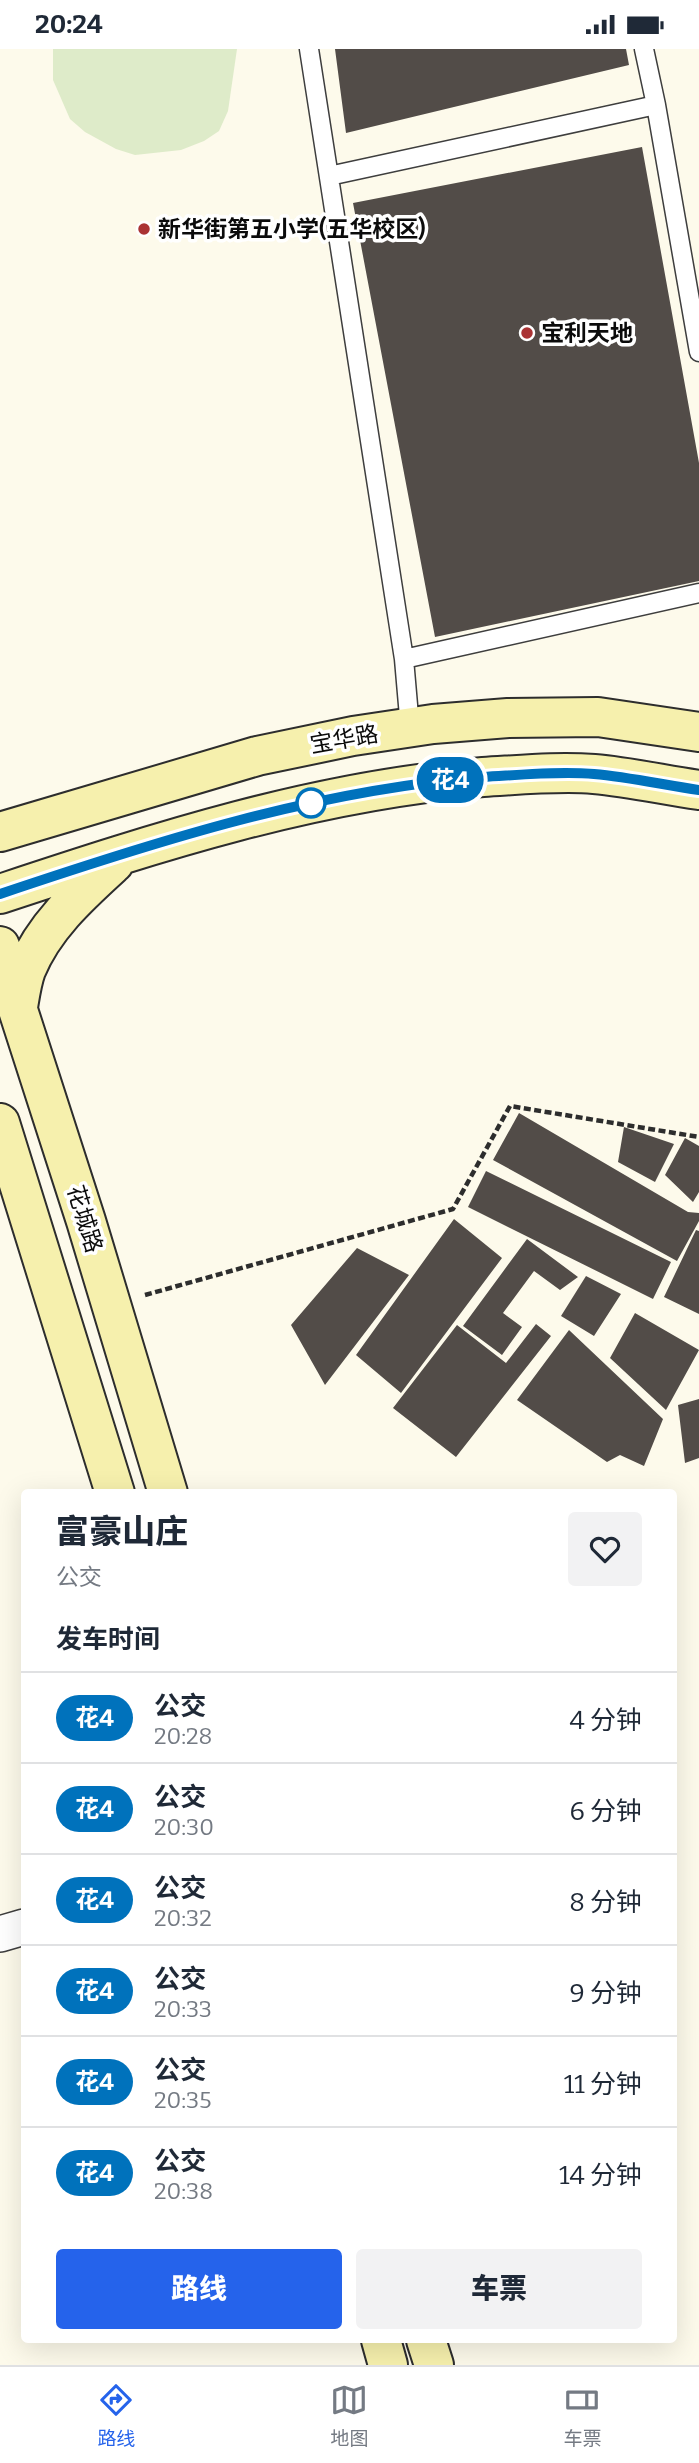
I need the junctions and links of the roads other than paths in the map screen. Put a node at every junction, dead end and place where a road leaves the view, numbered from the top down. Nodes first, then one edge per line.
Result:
1 (309, 49) edge
2 (643, 49) edge
3 (656, 105) junction
4 (329, 176) junction
5 (699, 352) edge
6 (699, 593) edge
7 (404, 659) junction
8 (410, 728) junction
9 (699, 732) edge
10 (699, 790) edge
11 (0, 832) edge
12 (122, 856) junction
13 (0, 894) edge
14 (0, 946) edge
15 (18, 1010) junction
16 (0, 1123) edge
17 (114, 1489) edge
18 (168, 1489) edge
19 (21, 1928) edge
20 (0, 1934) edge
21 (382, 2343) edge
22 (427, 2343) edge
23 (388, 2365) edge
24 (434, 2365) edge

1 - 4 lane
2 - 3 lane
3 - 4 lane
3 - 5 lane
4 - 7 lane
6 - 7 lane
7 - 8 lane
8 - 9 street, 宝华路
8 - 11 street, 宝华路
10 - 12 street
12 - 13 street
12 - 15 street
14 - 15 street, 花城路
15 - 18 street, 花城路
16 - 17 street
19 - 20 street
21 - 23 street
22 - 24 street

